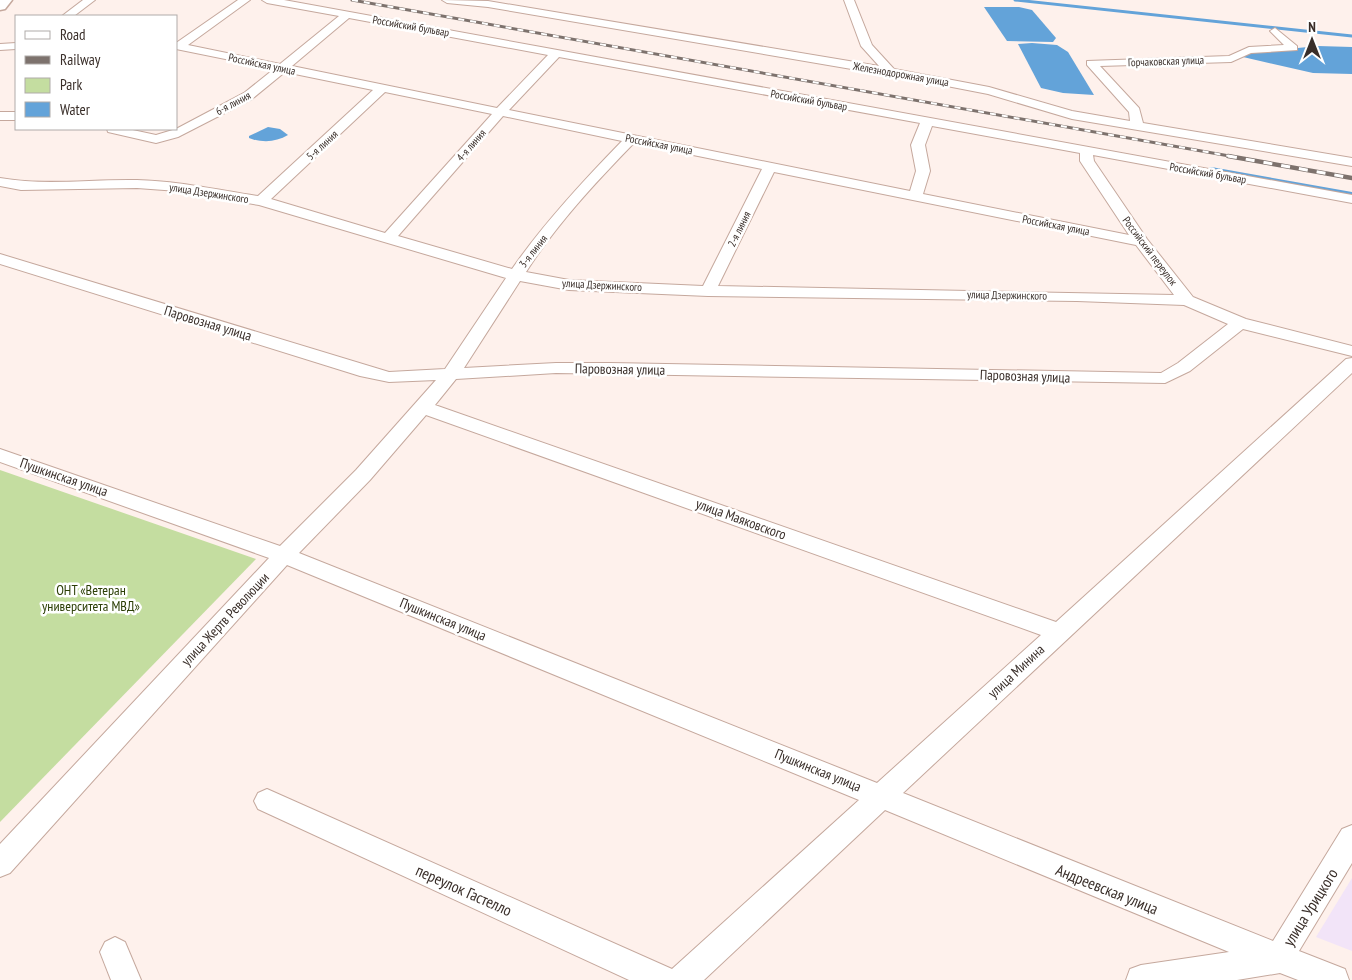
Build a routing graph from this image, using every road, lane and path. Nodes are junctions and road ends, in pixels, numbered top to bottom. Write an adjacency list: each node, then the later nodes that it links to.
1 (6, 0): 7 (main road)
2 (90, 0): 8 (street)
3 (245, 0): 12 (street)
4 (267, 0): 9 (street, Российский бульвар)
5 (447, 0): 16 (street, Железнодорожная улица)
6 (849, 0): 16 (street)
7 (0, 6)
8 (68, 15)
9 (347, 15): 14 (street, Российский бульвар); 15 (street, 6-я линия)
10 (1275, 31): 22 (street, Горчаковская улица)
11 (15, 46): 13 (street)
12 (178, 46): 15 (street, Российская улица)
13 (0, 47)
14 (556, 54): 18 (street, 4-я линия); 21 (street, Российский бульвар)
15 (283, 68): 17 (street, Российская улица); 23 (street, 6-я линия)
16 (890, 71): 22 (street, Железнодорожная улица)
17 (382, 88): 18 (street, Российская улица); 31 (street, 5-я линия)
18 (500, 112): 24 (street, Российская улица); 32 (street, 4-я линия)
19 (0, 116): 20 (street)
20 (15, 116)
21 (927, 121): 25 (street, Российский бульвар); 29 (street)
22 (1137, 124): 26 (street, Железнодорожная улица)
23 (117, 130)
24 (631, 139): 27 (street, Российская улица); 35 (street, 3-я линия)
25 (1086, 151): 30 (street, Российский бульвар); 33 (street, Российский переулок)
26 (1352, 162)
27 (770, 166): 29 (street, Российская улица); 36 (street, 2-я линия)
28 (0, 182): 31 (street, улица Дзержинского)
29 (915, 197): 33 (street, Российская улица)
30 (1352, 199)
31 (261, 201): 32 (street, улица Дзержинского)
32 (388, 239): 35 (street, улица Дзержинского)
33 (1141, 242): 37 (street, Российский переулок)
34 (0, 259): 41 (street, Паровозная улица)
35 (514, 275): 36 (street, улица Дзержинского); 41 (street, 3-я линия)
36 (708, 291): 37 (street, улица Дзержинского)
37 (1188, 300): 38 (street, Российский переулок)
38 (1240, 323): 39 (street, Российский переулок); 41 (street, Паровозная улица)
39 (1352, 351)
40 (1352, 364): 45 (street, улица Минина)
41 (450, 375): 42 (street, улица Жертв Революции)
42 (423, 406): 44 (street, улица Жертв Революции); 45 (street, улица Маяковского)
43 (0, 455): 44 (street, Пушкинская улица)
44 (284, 555): 46 (street, Пушкинская улица); 49 (street, улица Жертв Революции)
45 (1059, 632): 46 (street, улица Минина)
46 (881, 796): 51 (street, Андреевская улица); 54 (street, улица Минина)
47 (267, 801): 53 (street, переулок Гастелло)
48 (1352, 838): 51 (street, улица Урицкого)
49 (0, 864)
50 (115, 952): 52 (street)
51 (1278, 959): 55 (street, улица Урицкого); 56 (street, Андреевская улица)
52 (126, 980)
53 (662, 980)
54 (682, 980)
55 (1141, 980)
56 (1334, 980)

